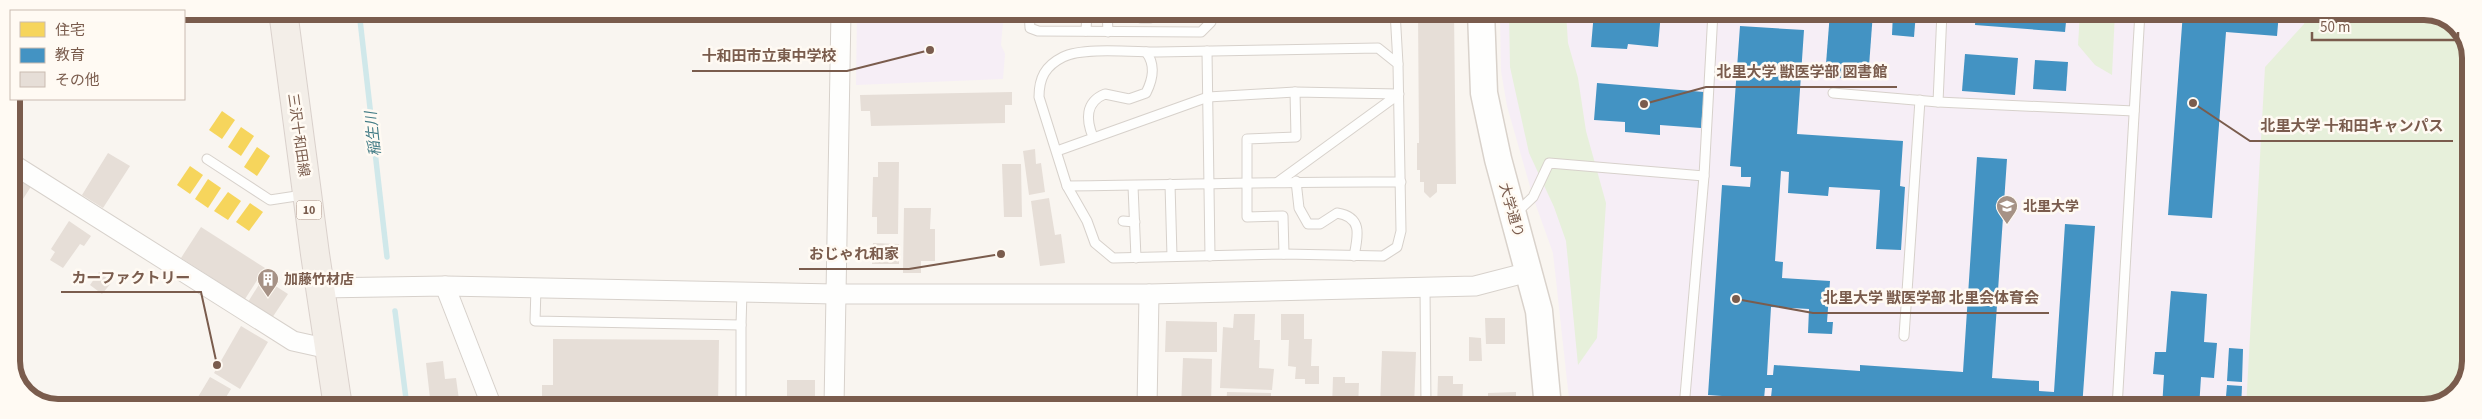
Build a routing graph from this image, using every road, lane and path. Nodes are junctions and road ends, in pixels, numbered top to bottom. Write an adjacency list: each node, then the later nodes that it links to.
1 (284, 20): 37 (main road, 三沢十和田線 / 10)
2 (841, 20): 54 (street)
3 (1030, 20): 12 (lane)
4 (1087, 20): 12 (lane)
5 (1107, 20): 13 (lane)
6 (1211, 20): 13 (lane)
7 (1395, 20): 16 (lane)
8 (1482, 20): 38 (street, 大学通り)
9 (1713, 20): 28 (lane)
10 (1942, 20): 22 (lane)
11 (2140, 20): 23 (lane)
12 (1086, 32): 13 (lane)
13 (1108, 32)
14 (1207, 51): 15 (lane); 16 (lane); 20 (lane)
15 (1146, 52): 24 (lane); 25 (lane)
16 (1398, 64): 19 (lane)
17 (1295, 92): 19 (lane); 20 (lane); 33 (lane)
18 (1833, 93): 21 (lane)
19 (1399, 94): 30 (lane); 31 (lane)
20 (1208, 97): 24 (lane); 34 (lane)
21 (1920, 100): 22 (lane); 57 (lane)
22 (1938, 102): 23 (lane)
23 (2134, 111): 67 (lane)
24 (1093, 137): 25 (lane)
25 (1057, 151): 35 (lane)
26 (207, 159): 37 (lane)
27 (20, 169): 58 (street)
28 (1704, 176): 38 (lane); 66 (lane)
29 (1296, 181): 30 (lane); 31 (lane); 46 (lane)
30 (1278, 182): 33 (lane)
31 (1401, 182): 46 (lane)
32 (1170, 184): 34 (lane); 36 (lane); 41 (lane)
33 (1247, 184): 34 (lane); 43 (lane)
34 (1209, 185): 45 (lane)
35 (1067, 186): 36 (lane); 47 (lane)
36 (1133, 186): 42 (lane)
37 (307, 194): 51 (main road, 三沢十和田線 / 10)
38 (1514, 215): 48 (street, 大学通り)
39 (1123, 221): 42 (lane)
40 (1160, 221): 41 (lane)
41 (1171, 221): 44 (lane)
42 (1135, 222): 47 (lane)
43 (1284, 254): 45 (lane); 46 (lane)
44 (1172, 256): 45 (lane); 47 (lane)
45 (1210, 256)
46 (1354, 256)
47 (1136, 258)
48 (1529, 272): 50 (street); 65 (street, 大学通り)
49 (445, 286): 51 (street); 52 (street); 60 (street)
50 (1425, 287): 55 (street); 64 (lane)
51 (320, 288): 58 (main road, 三沢十和田線 / 10)
52 (536, 288): 53 (street); 56 (lane)
53 (742, 292): 54 (street); 56 (lane)
54 (835, 294): 55 (street); 62 (street)
55 (1149, 294): 63 (street)
56 (741, 325): 61 (lane)
57 (1904, 336)
58 (329, 349): 59 (main road, 三沢十和田線 / 10)
59 (337, 399)
60 (489, 399)
61 (741, 399)
62 (834, 399)
63 (1147, 399)
64 (1426, 399)
65 (1547, 399)
66 (1685, 399)
67 (2118, 399)

